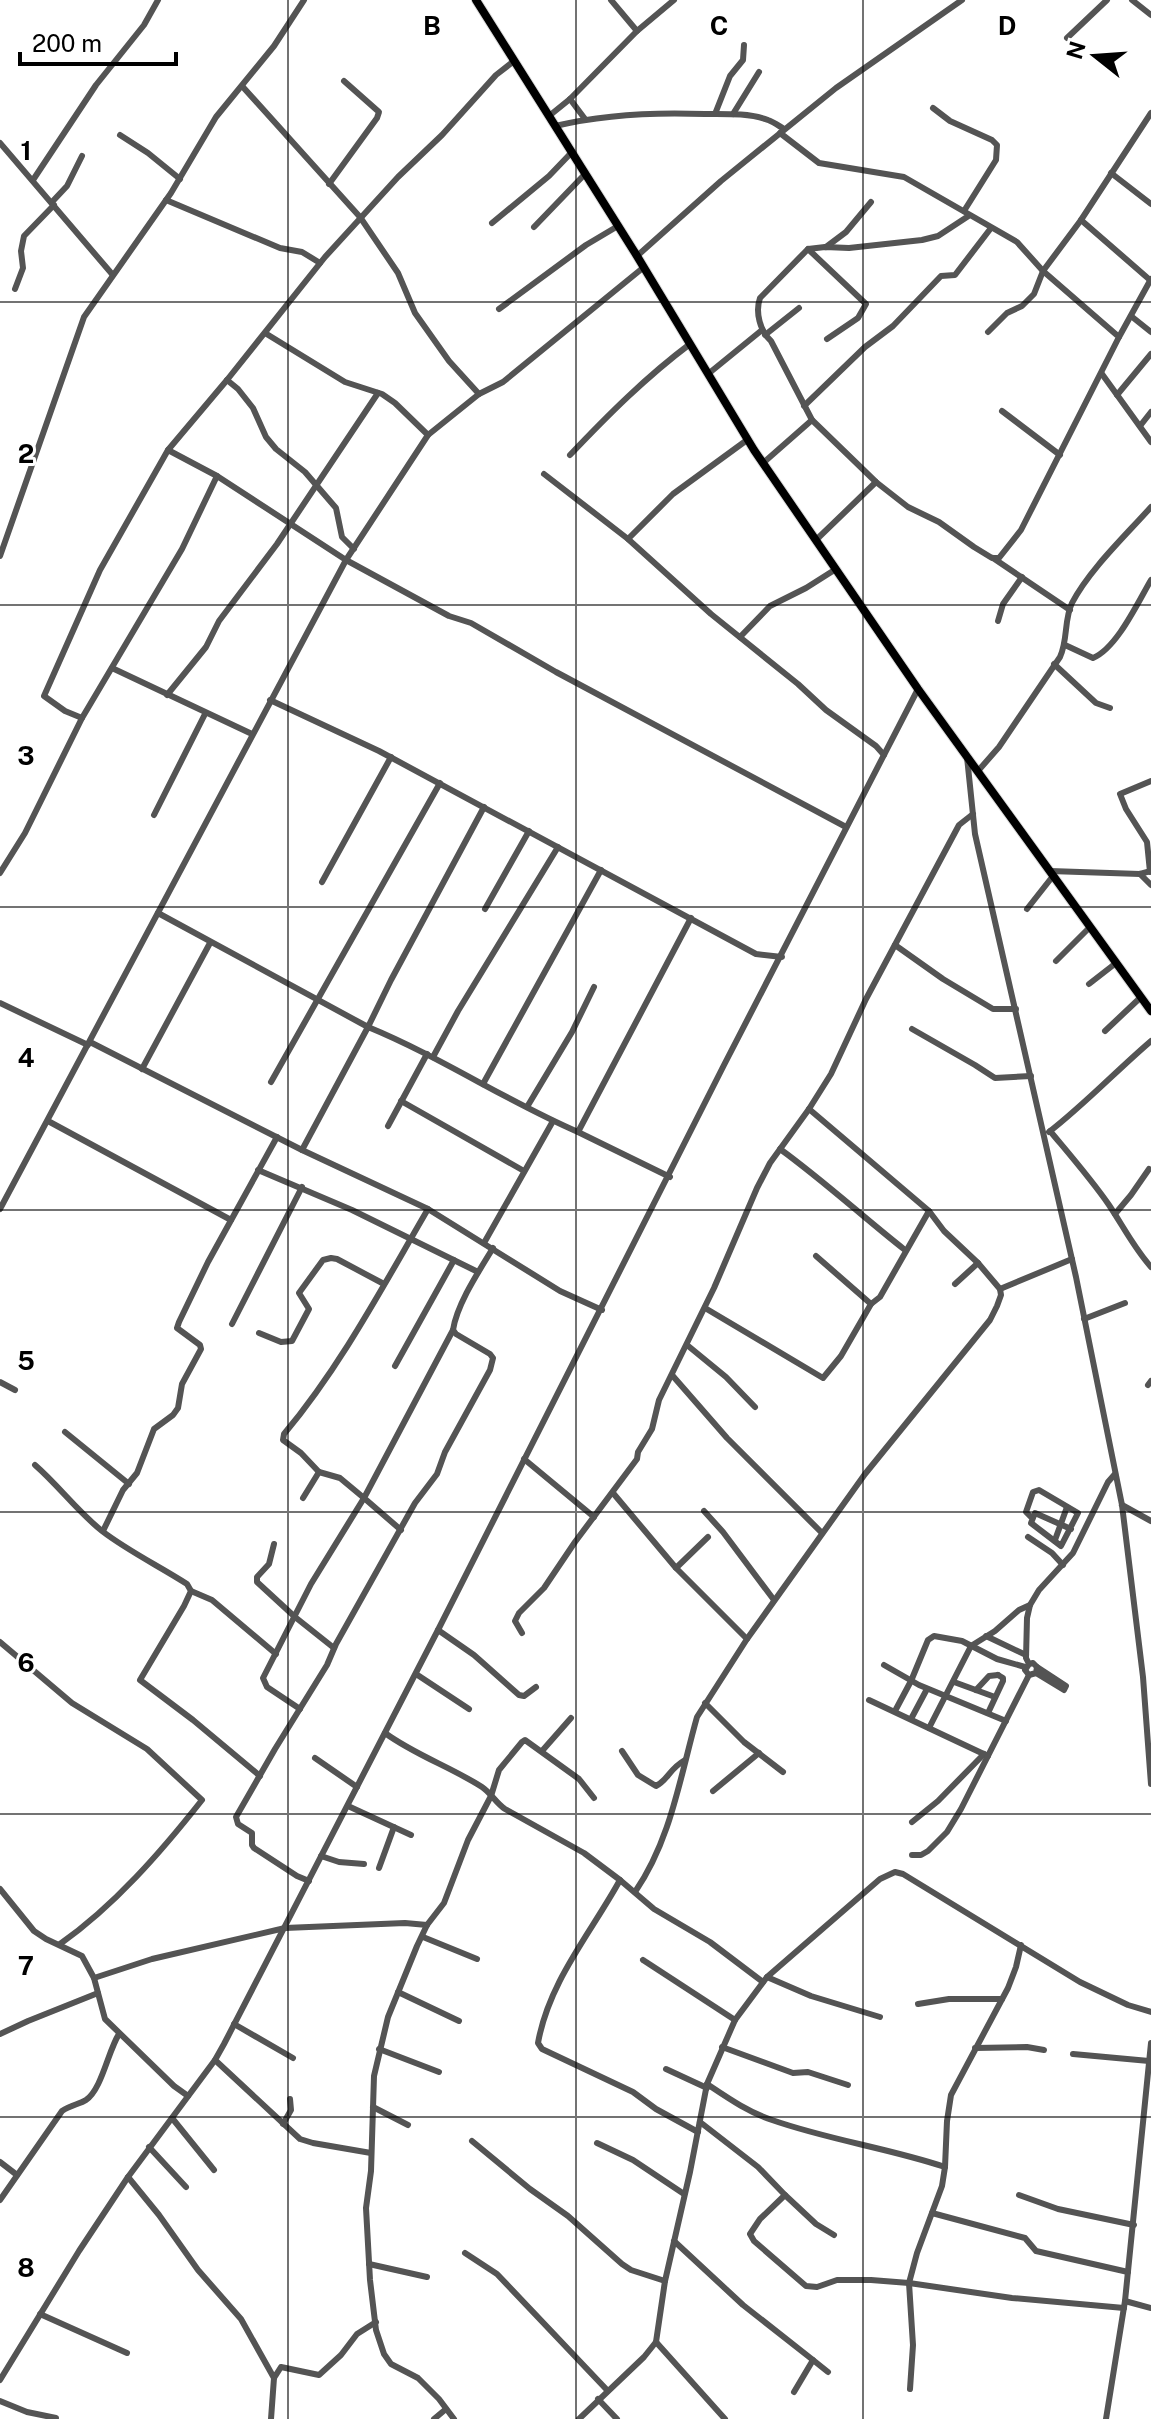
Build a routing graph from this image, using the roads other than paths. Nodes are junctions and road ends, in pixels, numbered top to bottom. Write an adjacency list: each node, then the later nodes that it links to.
1 (158, 0): 33 (street)
2 (304, 0): 16 (street)
3 (476, 0): 13 (main road)
4 (611, 0): 10 (street)
5 (674, 0): 10 (street)
6 (962, 0): 25 (street)
7 (1107, 0): 11 (street)
8 (1132, 0): 9 (street)
9 (1151, 15)
10 (637, 31): 17 (street)
11 (1067, 38)
12 (744, 45): 20 (street)
13 (514, 61): 22 (main road); 40 (street)
14 (759, 72): 21 (street)
15 (344, 81): 34 (street)
16 (242, 86): 32 (street); 34 (street)
17 (570, 99): 22 (street); 23 (street)
18 (933, 108): 39 (street)
19 (1151, 113): 30 (street)
20 (715, 114): 21 (street); 23 (street)
21 (733, 114): 25 (street)
22 (549, 116): 24 (main road)
23 (585, 119): 24 (street)
24 (555, 126): 28 (main road)
25 (782, 131): 39 (street); 48 (street)
26 (120, 135): 32 (street)
27 (0, 143): 33 (street)
28 (572, 152): 31 (main road); 42 (street)
29 (82, 156): 37 (street)
30 (1111, 173): 38 (street); 41 (street)
31 (585, 174): 43 (main road); 44 (street)
32 (180, 179): 35 (street)
33 (33, 180): 37 (street)
34 (329, 184): 40 (street)
35 (166, 200): 49 (street); 52 (street)
36 (871, 202): 46 (street)
37 (53, 203): 52 (street); 54 (street)
38 (1151, 204)
39 (967, 213): 45 (street); 46 (street)
40 (360, 217): 49 (street); 70 (street)
41 (1081, 220): 51 (street); 53 (street)
42 (492, 223)
43 (618, 226): 48 (main road); 56 (street)
44 (534, 227)
45 (991, 228): 51 (street); 72 (street)
46 (826, 247): 47 (street)
47 (808, 249): 61 (street); 63 (street)
48 (637, 256): 50 (main road)
49 (320, 263): 60 (street)
50 (644, 267): 64 (main road); 70 (street)
51 (1043, 271): 58 (street); 62 (street)
52 (112, 274): 93 (street)
53 (1150, 282): 57 (street)
54 (15, 289)
55 (799, 308): 61 (street)
56 (499, 309)
57 (1131, 316): 59 (street); 62 (street)
58 (988, 332)
59 (1151, 332)
60 (265, 333): 68 (street); 69 (street)
61 (763, 333): 66 (street); 72 (street)
62 (1119, 337): 67 (street)
63 (827, 339)
64 (690, 344): 66 (main road); 81 (street)
65 (1151, 354): 71 (street)
66 (708, 374): 78 (main road)
67 (1102, 374): 71 (street); 82 (street)
68 (227, 380): 80 (street); 87 (street)
69 (378, 393): 77 (street); 87 (street)
70 (479, 394): 77 (street)
71 (1117, 395): 76 (street)
72 (804, 406): 75 (street)
73 (1002, 411): 82 (street)
74 (1151, 412): 76 (street)
75 (812, 420): 83 (street); 86 (street)
76 (1140, 426): 79 (street)
77 (428, 435): 92 (street)
78 (747, 440): 83 (main road); 90 (street)
79 (1151, 442)
80 (168, 450): 85 (street); 110 (street)
81 (570, 455)
82 (1060, 455): 94 (street)
83 (763, 463): 91 (main road)
84 (544, 474): 90 (street)
85 (217, 476): 89 (street); 104 (street)
86 (876, 482): 91 (street); 94 (street)
87 (315, 485): 89 (street); 92 (street)
88 (1149, 512): 99 (street)
89 (291, 522): 95 (street); 106 (street)
90 (628, 539): 101 (street)
91 (816, 540): 96 (main road)
92 (354, 549): 95 (street)
93 (0, 556)
94 (992, 558): 97 (street)
95 (346, 560): 107 (street); 121 (street)
96 (836, 569): 101 (street); 105 (main road)
97 (1022, 577): 99 (street); 100 (street)
98 (1151, 580): 102 (street)
99 (1070, 610): 102 (street)
100 (998, 621)
101 (740, 637): 112 (street)
102 (1065, 645): 103 (street)
103 (1054, 664): 108 (street); 115 (street)
104 (112, 668): 106 (street); 110 (street)
105 (918, 689): 112 (street); 114 (main road)
106 (167, 695): 109 (street)
107 (270, 700): 111 (street); 113 (street)
108 (1110, 708)
109 (205, 714): 111 (street); 120 (street)
110 (82, 718): 126 (street)
111 (252, 734): 133 (street)
112 (884, 755): 121 (street)
113 (391, 757): 117 (street); 129 (street)
114 (967, 757): 115 (main road); 119 (street)
115 (978, 771): 127 (main road)
116 (1151, 781): 125 (street)
117 (440, 783): 118 (street); 144 (street)
118 (484, 807): 122 (street); 148 (street)
119 (973, 814): 137 (street); 146 (street)
120 (154, 815)
121 (846, 827): 138 (street)
122 (529, 831): 123 (street); 131 (street)
123 (558, 847): 124 (street); 153 (street)
124 (601, 870): 134 (street); 157 (street)
125 (1150, 872): 128 (street)
126 (0, 873)
127 (1051, 874): 128 (street); 132 (street); 135 (main road)
128 (1140, 874): 130 (street)
129 (322, 882)
130 (1151, 885)
131 (485, 909)
132 (1027, 909)
133 (158, 913): 136 (street); 152 (street)
134 (691, 918): 138 (street); 164 (street)
135 (1089, 928): 139 (street); 140 (main road)
136 (210, 943): 144 (street); 154 (street)
137 (895, 945): 146 (street); 160 (street)
138 (782, 957): 172 (street)
139 (1056, 961)
140 (1116, 963): 141 (street); 143 (main road)
141 (1089, 984)
142 (594, 987): 159 (street)
143 (1141, 997): 147 (main road); 150 (street)
144 (317, 998): 148 (street); 156 (street)
145 (0, 1003): 152 (street)
146 (1016, 1009): 155 (street)
147 (1151, 1011)
148 (368, 1027): 153 (street); 168 (street)
149 (912, 1029): 155 (street)
150 (1105, 1031)
151 (1151, 1041): 165 (street)
152 (89, 1044): 154 (street); 161 (street)
153 (430, 1056): 157 (street); 158 (street)
154 (142, 1069): 166 (street)
155 (1031, 1076): 165 (street)
156 (271, 1082)
157 (483, 1084): 159 (street)
158 (401, 1101): 163 (street); 171 (street)
159 (527, 1107): 162 (street)
160 (809, 1109): 167 (street); 176 (street)
161 (48, 1121): 174 (street); 178 (street)
162 (553, 1121): 164 (street); 171 (street)
163 (388, 1126)
164 (578, 1132): 172 (street)
165 (1047, 1133): 177 (street); 184 (street)
166 (277, 1137): 168 (street); 170 (street)
167 (780, 1149): 182 (street); 194 (street)
168 (302, 1150): 175 (street)
169 (1149, 1169): 177 (street)
170 (258, 1170): 173 (street); 178 (street)
171 (524, 1171): 180 (street)
172 (670, 1177): 195 (street)
173 (302, 1187): 179 (street); 197 (street)
174 (0, 1209)
175 (428, 1209): 179 (street); 180 (street)
176 (929, 1211): 182 (street); 186 (street)
177 (1115, 1214): 187 (street)
178 (231, 1220): 211 (street)
179 (411, 1239): 185 (street); 189 (street)
180 (484, 1243): 181 (street)
181 (493, 1248): 188 (street); 195 (street)
182 (905, 1250): 193 (street)
183 (816, 1256): 193 (street)
184 (1072, 1259): 191 (street); 196 (street)
185 (454, 1260): 188 (street); 201 (street)
186 (978, 1263): 190 (street); 191 (street)
187 (1151, 1267)
188 (478, 1272): 198 (street)
189 (384, 1284): 199 (street); 209 (street)
190 (955, 1284)
191 (1000, 1289): 225 (street)
192 (1125, 1303): 196 (street)
193 (871, 1304): 194 (street)
194 (705, 1308): 200 (street)
195 (602, 1310): 207 (street)
196 (1084, 1319): 210 (street)
197 (232, 1324)
198 (453, 1330): 214 (street); 223 (street)
199 (259, 1333)
200 (687, 1345): 202 (street); 205 (street)
201 (395, 1366)
202 (672, 1375): 212 (street); 225 (street)
203 (0, 1382): 204 (street)
204 (15, 1390)
205 (755, 1407)
206 (65, 1432): 211 (street)
207 (524, 1459): 218 (street); 237 (street)
208 (35, 1465): 224 (street)
209 (319, 1472): 213 (street); 214 (street)
210 (1115, 1474): 215 (street); 231 (street)
211 (129, 1484): 224 (street)
212 (613, 1493): 218 (street); 232 (street)
213 (303, 1498)
214 (364, 1498): 223 (street); 236 (street)
215 (1122, 1505): 220 (street); 278 (street)
216 (1067, 1507): 219 (street); 221 (street); 222 (street)
217 (704, 1511): 234 (street)
218 (594, 1517): 238 (street)
219 (1032, 1518): 221 (street); 228 (street)
220 (1151, 1520)
221 (1061, 1523): 222 (street); 228 (street)
222 (1071, 1529): 228 (street)
223 (401, 1530): 243 (street)
224 (103, 1531): 233 (street)
225 (822, 1533): 234 (street)
226 (708, 1537): 232 (street)
227 (1028, 1537): 230 (street)
228 (1056, 1541): 230 (street)
229 (274, 1544): 236 (street)
230 (1052, 1553): 231 (street)
231 (1063, 1565): 235 (street)
232 (676, 1568): 240 (street)
233 (191, 1591): 244 (street); 277 (street)
234 (774, 1600): 240 (street)
235 (1030, 1605): 239 (street); 245 (street)
236 (295, 1617): 243 (street); 244 (street)
237 (438, 1630): 249 (street); 253 (street)
238 (522, 1633)
239 (986, 1636): 242 (street); 245 (street)
240 (747, 1639): 260 (street)
241 (0, 1642): 298 (street)
242 (971, 1646): 246 (street); 251 (street); 252 (street)
243 (334, 1648): 261 (street)
244 (276, 1654): 261 (street)
245 (1026, 1655): 248 (street)
246 (1004, 1661): 248 (street); 250 (street)
247 (884, 1665): 251 (street)
248 (1031, 1669): 254 (street); 267 (street)
249 (416, 1674): 262 (street); 269 (street)
250 (998, 1675): 256 (street); 258 (street)
251 (911, 1681): 255 (street); 263 (street)
252 (954, 1682): 256 (street); 257 (street)
253 (536, 1687)
254 (1065, 1688)
255 (927, 1689): 257 (street); 266 (street)
256 (976, 1690): 258 (street)
257 (947, 1695): 264 (street); 268 (street)
258 (995, 1697): 264 (street)
259 (869, 1700): 263 (street)
260 (705, 1703): 272 (street); 275 (street)
261 (300, 1709): 277 (street)
262 (469, 1709)
263 (895, 1711): 266 (street)
264 (988, 1713): 267 (street)
265 (571, 1718): 270 (street)
266 (911, 1719): 268 (street)
267 (1006, 1721): 273 (street)
268 (929, 1728): 273 (street)
269 (385, 1733): 279 (street); 281 (street)
270 (542, 1751): 281 (street); 282 (street)
271 (622, 1751): 275 (street)
272 (759, 1753): 276 (street); 280 (street)
273 (986, 1755): 284 (street); 287 (street)
274 (315, 1758): 279 (street)
275 (685, 1760): 294 (street)
276 (783, 1772)
277 (260, 1776): 292 (street)
278 (1151, 1784)
279 (357, 1787): 283 (street)
280 (713, 1791)
281 (491, 1796): 291 (street); 295 (street)
282 (594, 1798)
283 (348, 1806): 285 (street); 288 (street)
284 (912, 1822)
285 (394, 1827): 286 (street); 290 (street)
286 (411, 1835)
287 (912, 1855)
288 (321, 1856): 289 (street); 292 (street)
289 (364, 1864)
290 (379, 1868)
291 (620, 1880): 294 (street); 337 (street)
292 (309, 1881): 296 (street)
293 (0, 1889): 298 (street)
294 (635, 1892): 305 (street)
295 (427, 1925): 296 (street); 297 (street)
296 (285, 1928): 304 (street); 314 (street)
297 (423, 1937): 302 (street); 306 (street)
298 (60, 1944): 304 (street)
299 (1021, 1945): 300 (street); 301 (street); 305 (street)
300 (1029, 1950): 301 (street); 310 (street)
301 (1020, 1955): 308 (street)
302 (477, 1959)
303 (643, 1960): 312 (street)
304 (94, 1978): 307 (street)
305 (765, 1980): 311 (street); 312 (street)
306 (398, 1992): 313 (street); 320 (street)
307 (98, 1993): 315 (street); 316 (street)
308 (1002, 1999): 309 (street); 319 (street)
309 (918, 2004)
310 (1151, 2012)
311 (880, 2017)
312 (735, 2020): 318 (street)
313 (459, 2021)
314 (234, 2024): 323 (street); 324 (street)
315 (0, 2034)
316 (119, 2034): 330 (street); 345 (street)
317 (1151, 2043): 325 (street)
318 (722, 2047): 328 (street); 329 (street)
319 (975, 2048): 321 (street); 343 (street)
320 (379, 2049): 327 (street); 332 (street)
321 (1044, 2050)
322 (1073, 2054): 325 (street)
323 (293, 2058)
324 (215, 2060): 330 (street); 335 (street)
325 (1149, 2061): 353 (street)
326 (666, 2069): 329 (street)
327 (439, 2072)
328 (848, 2085)
329 (707, 2086): 334 (street); 343 (street)
330 (188, 2096): 333 (street)
331 (290, 2099): 335 (street)
332 (373, 2107): 336 (street); 341 (street)
333 (172, 2118): 340 (street); 344 (street)
334 (700, 2122): 337 (street); 349 (street)
335 (283, 2124): 341 (street)
336 (408, 2125)
337 (698, 2132): 348 (street)
338 (472, 2141): 360 (street)
339 (597, 2143): 348 (street)
340 (149, 2147): 346 (street); 347 (street)
341 (371, 2153): 357 (street)
342 (0, 2162): 345 (street)
343 (945, 2167): 352 (street)
344 (214, 2170)
345 (17, 2175): 351 (street)
346 (128, 2177): 364 (street); 370 (street)
347 (186, 2187)
348 (684, 2194): 355 (street)
349 (785, 2195): 354 (street); 361 (street)
350 (1019, 2195): 353 (street)
351 (0, 2200)
352 (932, 2213): 358 (street); 361 (street)
353 (1134, 2225): 358 (street)
354 (834, 2235)
355 (674, 2241): 360 (street); 368 (street)
356 (465, 2253): 373 (street)
357 (369, 2264): 359 (street); 365 (street)
358 (1128, 2272): 362 (street)
359 (427, 2277)
360 (665, 2281): 366 (street)
361 (909, 2283): 362 (street); 372 (street)
362 (1124, 2304): 363 (street); 385 (street)
363 (1151, 2308)
364 (40, 2314): 367 (street); 371 (street)
365 (376, 2322): 370 (street); 377 (street)
366 (656, 2342): 373 (street); 384 (street)
367 (127, 2353)
368 (813, 2360): 369 (street); 374 (street)
369 (828, 2372)
370 (274, 2378): 379 (street)
371 (0, 2380)
372 (910, 2389)
373 (607, 2390): 375 (street)
374 (794, 2392)
375 (598, 2399): 382 (street); 383 (street)
376 (0, 2401): 378 (street)
377 (446, 2409): 380 (street); 381 (street)
378 (56, 2418)
379 (271, 2419)
380 (434, 2419)
381 (454, 2419)
382 (579, 2419)
383 (617, 2419)
384 (725, 2419)
385 (1106, 2419)

